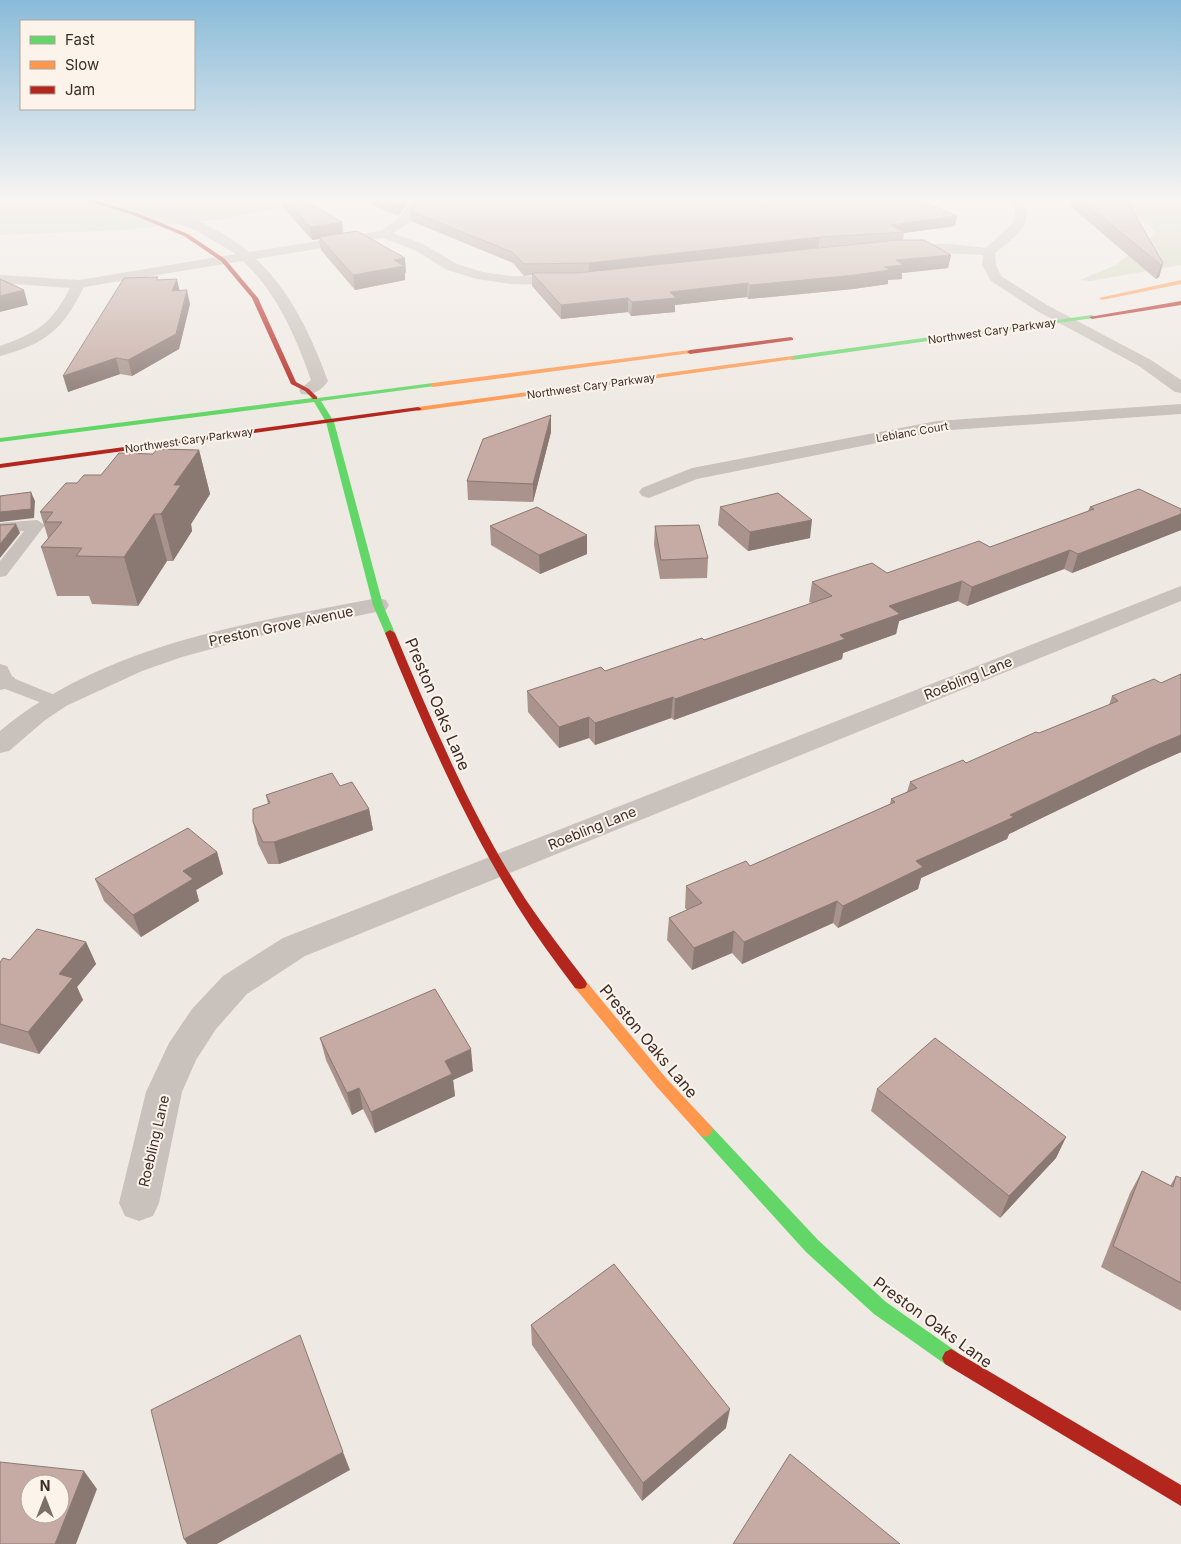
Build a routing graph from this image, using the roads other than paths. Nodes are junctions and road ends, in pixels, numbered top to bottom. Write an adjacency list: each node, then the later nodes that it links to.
1 (157, 271): 9 (street)
2 (232, 271): 19 (main road, Preston Oaks Lane)
3 (259, 271): 19 (street)
4 (466, 271): 7 (street)
5 (992, 271): 13 (street)
6 (0, 279): 9 (street)
7 (586, 280)
8 (1181, 282): 10 (main road)
9 (80, 284): 17 (street)
10 (1087, 300)
11 (1181, 303): 15 (main road, Northwest Cary Parkway)
12 (1060, 305): 13 (main road, Northwest Cary Parkway)
13 (1042, 308): 14 (main road, Northwest Cary Parkway); 15 (street)
14 (1022, 310)
15 (1065, 321): 18 (street); 21 (main road, Northwest Cary Parkway)
16 (806, 337): 19 (main road, Northwest Cary Parkway)
17 (0, 351)
18 (1181, 388)
19 (312, 395): 21 (main road, Preston Oaks Lane); 22 (main road, Northwest Cary Parkway)
20 (1181, 410): 24 (street, Leblanc Court)
21 (330, 422): 23 (main road, Northwest Cary Parkway); 28 (main road, Preston Oaks Lane)
22 (0, 440)
23 (0, 466)
24 (649, 492)
25 (0, 528): 26 (lane)
26 (0, 572)
27 (1181, 593): 32 (street, Roebling Lane)
28 (378, 605): 30 (street, Preston Grove Avenue); 32 (main road, Preston Oaks Lane)
29 (2, 678): 30 (lane)
30 (55, 702): 31 (street, Preston Grove Avenue)
31 (0, 745)
32 (497, 866): 33 (street, Roebling Lane); 34 (main road, Preston Oaks Lane)
33 (140, 1203)
34 (1181, 1496)

